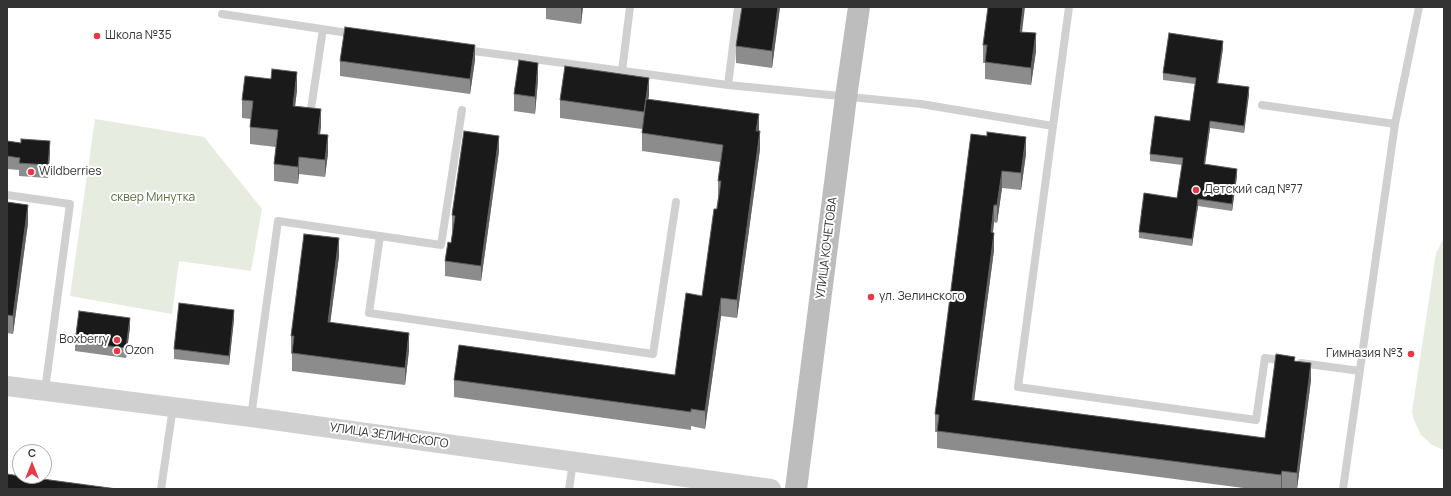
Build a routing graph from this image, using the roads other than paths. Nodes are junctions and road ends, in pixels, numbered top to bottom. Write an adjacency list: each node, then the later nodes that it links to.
1 (630, 7): 10 (lane)
2 (738, 7): 11 (lane)
3 (860, 7): 12 (main road, УЛИЦА КОЧЕТОВА)
4 (1069, 7): 17 (lane)
5 (1419, 7): 16 (lane)
6 (222, 14): 7 (lane)
7 (323, 29): 8 (lane); 14 (lane)
8 (361, 34)
9 (459, 49): 10 (lane)
10 (622, 71): 11 (lane)
11 (728, 85): 12 (lane)
12 (846, 97): 17 (lane); 30 (main road, УЛИЦА КОЧЕТОВА)
13 (1262, 105): 16 (lane)
14 (311, 109)
15 (462, 110): 20 (lane)
16 (1395, 124): 21 (lane)
17 (1053, 126): 21 (lane)
18 (7, 195): 23 (lane)
19 (676, 202): 20 (lane)
20 (380, 236): 25 (lane)
21 (1360, 371): 31 (lane)
22 (7, 386): 23 (street, УЛИЦА ЗЕЛИНСКОГО)
23 (45, 390): 24 (street, УЛИЦА ЗЕЛИНСКОГО)
24 (173, 406): 25 (street, УЛИЦА ЗЕЛИНСКОГО); 27 (lane)
25 (251, 417): 26 (street, УЛИЦА ЗЕЛИНСКОГО)
26 (573, 462): 28 (lane); 29 (street, УЛИЦА ЗЕЛИНСКОГО)
27 (161, 489)
28 (569, 489)
29 (772, 489)
30 (796, 489)
31 (1343, 489)

